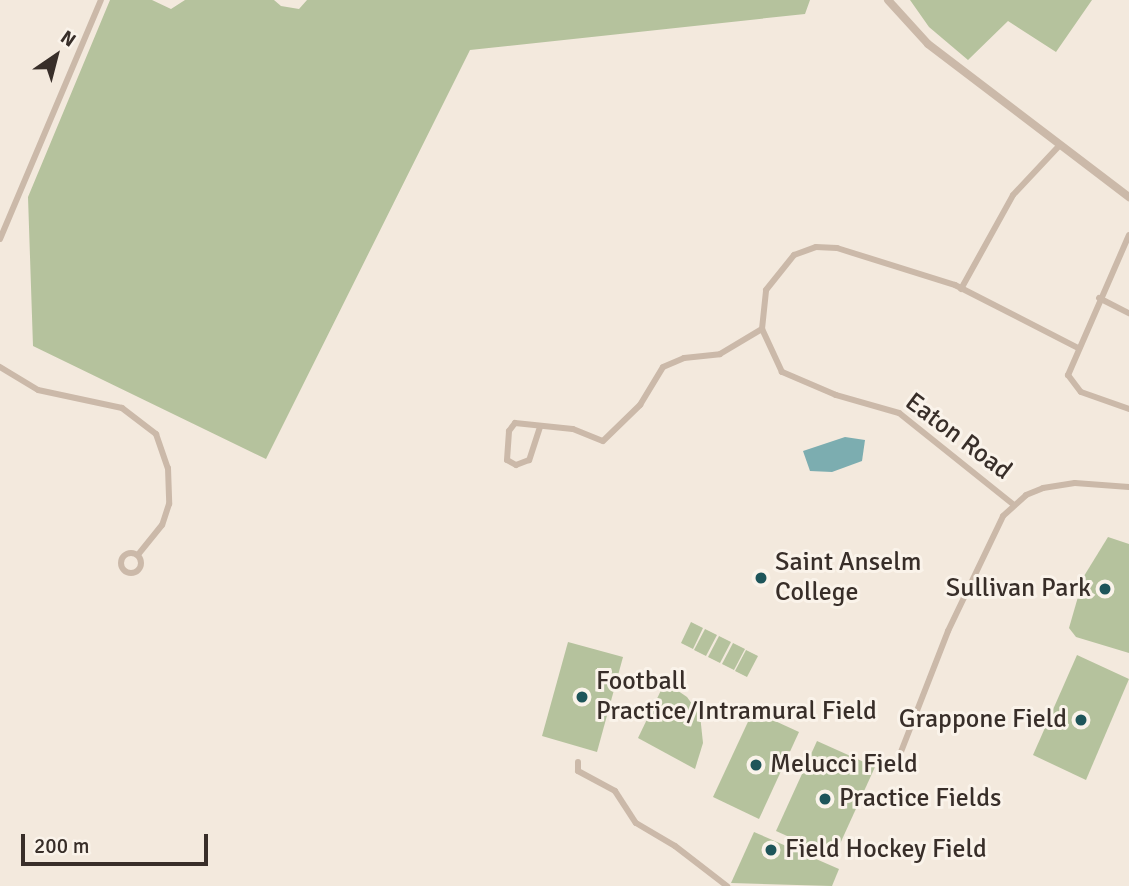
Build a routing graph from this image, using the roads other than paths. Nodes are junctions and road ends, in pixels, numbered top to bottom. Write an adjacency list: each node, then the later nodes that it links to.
1 (101, 0): 6 (street)
2 (888, 0): 3 (street)
3 (1059, 146): 4 (street); 7 (street)
4 (1129, 197)
5 (1129, 235): 8 (street)
6 (0, 239)
7 (961, 289): 10 (street); 11 (street)
8 (1099, 298): 9 (street); 11 (street)
9 (1129, 313)
10 (762, 329): 14 (street); 16 (street, Eaton Road)
11 (1077, 348): 13 (street)
12 (0, 367): 17 (street)
13 (1129, 409)
14 (540, 427): 14 (street)
15 (1129, 487): 16 (street)
16 (1014, 506): 19 (street)
17 (138, 555)
18 (578, 762): 20 (street)
19 (897, 762)
20 (727, 886)

